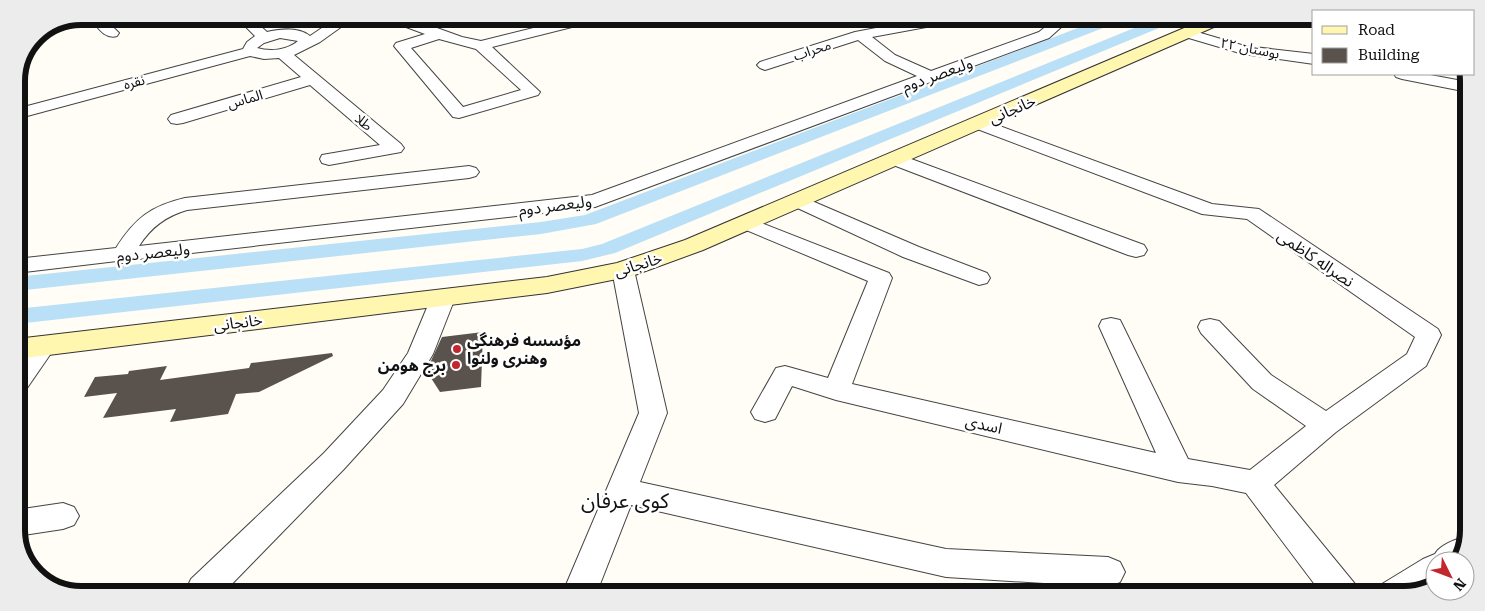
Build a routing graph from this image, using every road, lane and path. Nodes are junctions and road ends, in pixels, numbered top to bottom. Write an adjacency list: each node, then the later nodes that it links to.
1 (103, 25): 11 (street)
2 (251, 25): 15 (street)
3 (337, 25): 17 (street)
4 (416, 25): 10 (street)
5 (432, 25): 10 (street)
6 (561, 25): 16 (street)
7 (909, 25): 14 (street, محراب)
8 (1056, 25): 23 (street, ولیعصر دوم)
9 (1205, 25): 12 (main road, خانجانی)
10 (422, 27): 13 (street)
11 (112, 33)
12 (1187, 33): 20 (street, بوستان ۲۲); 28 (main road, خانجانی)
13 (440, 34): 16 (street); 16 (street)
14 (860, 34): 21 (street, محراب); 23 (street)
15 (265, 38): 17 (street); 18 (street)
16 (481, 45)
17 (299, 47): 19 (street)
18 (251, 51): 19 (street); 26 (street, نقره)
19 (282, 53): 24 (street, طلا)
20 (1312, 59)
21 (765, 64)
22 (1407, 75): 25 (street)
23 (931, 77): 35 (street, ولیعصر دوم)
24 (313, 79): 27 (street, الماس); 29 (street, طلا)
25 (1460, 85)
26 (25, 112)
27 (177, 119)
28 (978, 123): 30 (main road, خانجانی); 47 (street, نصراله کاظمی)
29 (329, 159)
30 (895, 160): 32 (main road, خانجانی); 34 (street)
31 (469, 172): 35 (street)
32 (798, 201): 33 (main road, خانجانی); 38 (street)
33 (746, 223): 37 (main road, خانجانی); 45 (street)
34 (1136, 250)
35 (122, 256): 36 (street, ولیعصر دوم)
36 (25, 265)
37 (623, 270): 39 (main road, خانجانی); 50 (street)
38 (979, 278)
39 (443, 298): 42 (main road, خانجانی); 55 (street)
40 (1112, 326): 48 (street)
41 (1210, 327): 47 (street)
42 (43, 346): 43 (main road, خانجانی); 44 (street)
43 (25, 348)
44 (25, 371)
45 (836, 390): 46 (street, اسدی); 48 (street, اسدی)
46 (765, 412)
47 (1326, 425): 49 (street, نصراله کاظمی)
48 (1178, 470): 49 (street, اسدی)
49 (1255, 483): 57 (street)
50 (621, 490): 53 (street); 56 (street)
51 (63, 516): 52 (street)
52 (25, 522)
53 (1108, 572)
54 (1425, 575): 58 (street)
55 (207, 586)
56 (582, 586)
57 (1337, 586)
58 (1408, 586)

